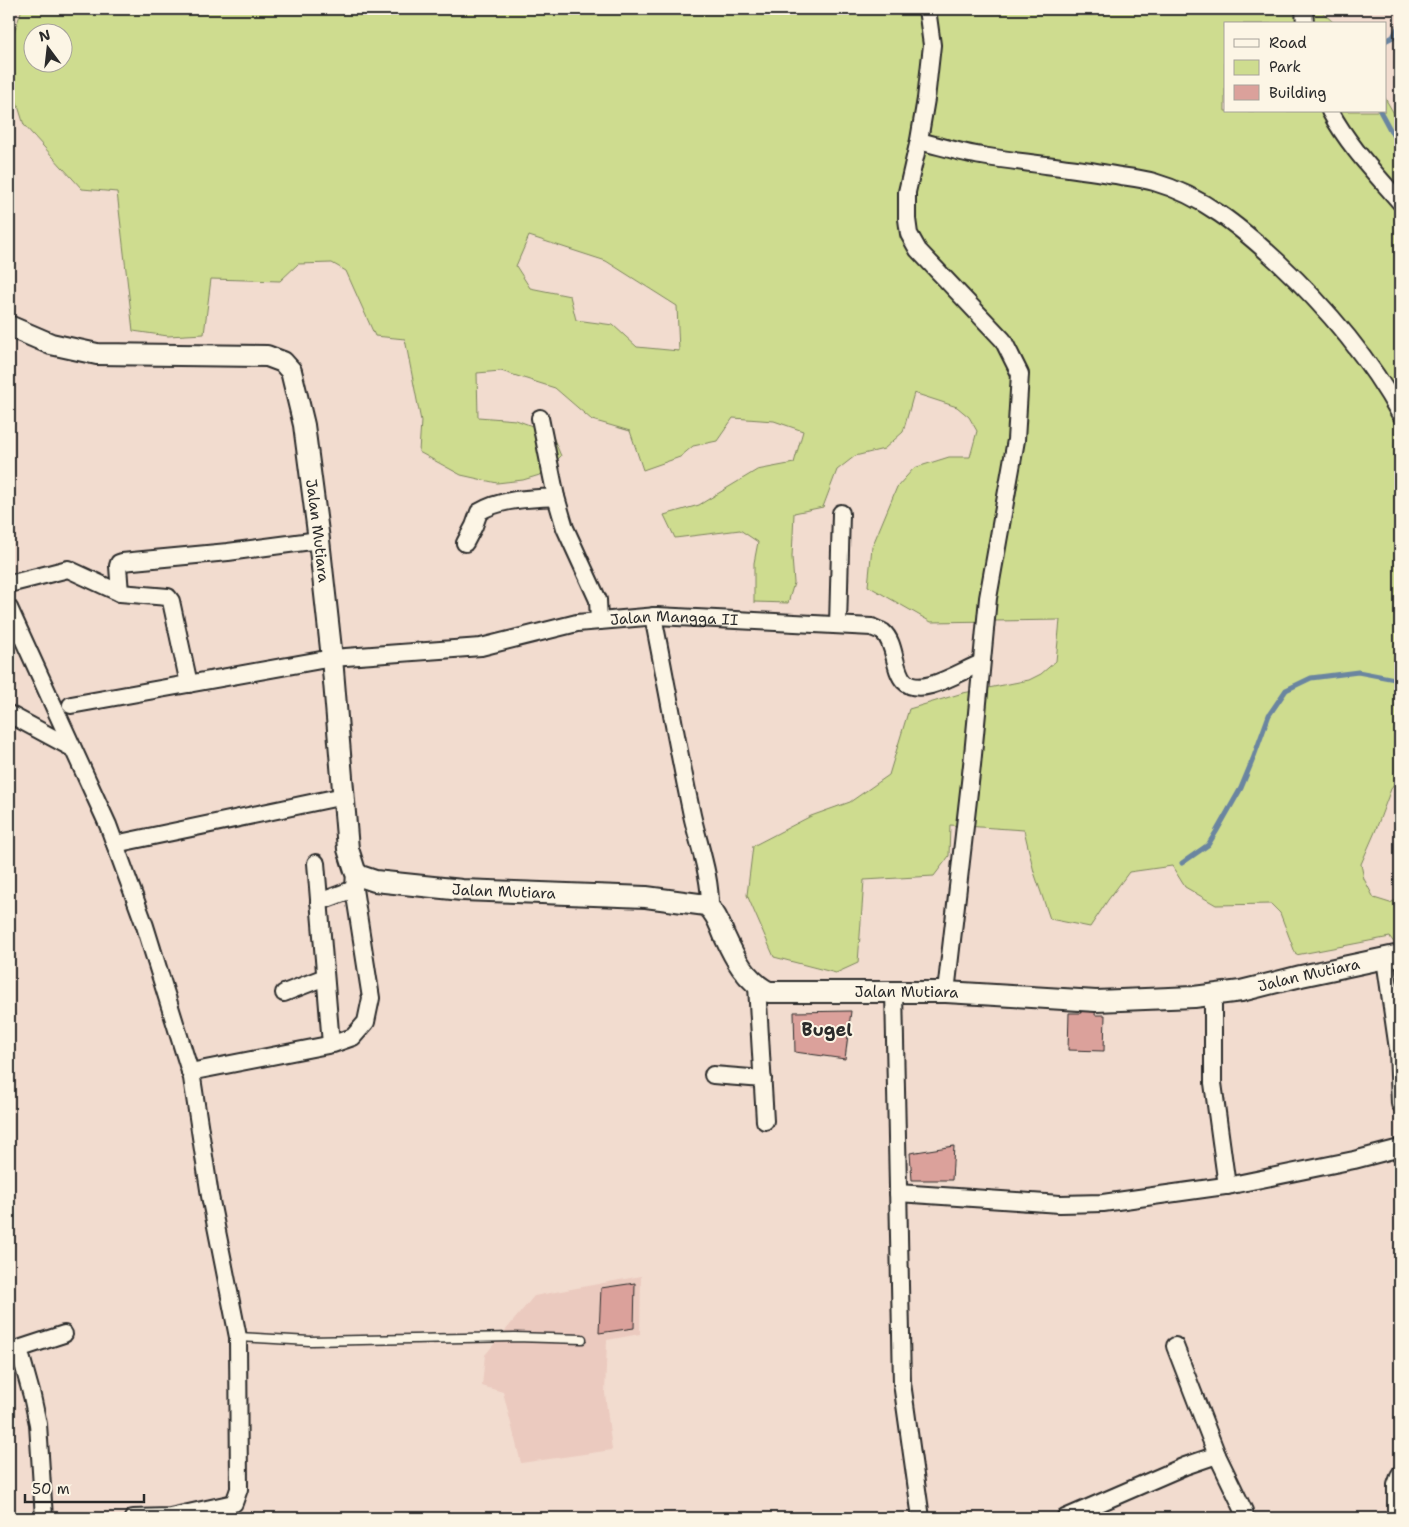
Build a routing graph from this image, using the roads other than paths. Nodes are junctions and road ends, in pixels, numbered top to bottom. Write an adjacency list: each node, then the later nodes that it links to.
1 (927, 9): 5 (street)
2 (1304, 9): 3 (street)
3 (1305, 22)
4 (1330, 112): 6 (street)
5 (919, 141): 8 (street); 21 (street)
6 (1400, 202)
7 (9, 326): 12 (street, Jalan Mutiara)
8 (1400, 414)
9 (540, 418): 10 (street)
10 (556, 497): 13 (street); 18 (street)
11 (841, 513): 19 (street)
12 (319, 540): 15 (street); 20 (street, Jalan Mutiara)
13 (465, 543)
14 (9, 584): 15 (street)
15 (120, 593): 22 (street)
16 (9, 608): 25 (street)
17 (653, 616): 18 (street, Jalan Mangga II); 19 (street, Jalan Mangga II); 31 (street)
18 (599, 621): 20 (street, Jalan Mangga II)
19 (838, 625): 21 (street, Jalan Mangga II)
20 (332, 658): 22 (street, Jalan Mangga II); 26 (street, Jalan Mutiara)
21 (981, 663): 36 (street)
22 (189, 684): 23 (street, Jalan Mangga II)
23 (71, 705)
24 (9, 714): 25 (street)
25 (72, 748): 27 (street)
26 (344, 796): 27 (street); 29 (street, Jalan Mutiara)
27 (115, 844): 40 (street)
28 (316, 864): 30 (street)
29 (355, 880): 30 (street); 31 (street, Jalan Mutiara); 39 (street)
30 (320, 902): 33 (street)
31 (710, 909): 34 (street)
32 (1392, 957): 38 (street, Jalan Mutiara); 43 (street)
33 (325, 977): 37 (street); 39 (street)
34 (757, 986): 35 (street, Jalan Mutiara); 42 (street)
35 (894, 991): 36 (street, Jalan Mutiara); 47 (street)
36 (946, 992): 38 (street, Jalan Mutiara)
37 (284, 993)
38 (1212, 995): 46 (street)
39 (331, 1044): 40 (street)
40 (190, 1072): 49 (street)
41 (713, 1076): 42 (street)
42 (763, 1079): 44 (street)
43 (1400, 1104)
44 (765, 1121)
45 (1400, 1148): 46 (street)
46 (1227, 1186): 47 (street)
47 (898, 1193): 58 (street)
48 (64, 1334): 52 (street)
49 (238, 1337): 50 (lane); 55 (street)
50 (582, 1339)
51 (1175, 1346): 53 (street)
52 (14, 1350): 56 (street)
53 (1217, 1455): 59 (street); 60 (street)
54 (1400, 1474): 61 (street)
55 (236, 1511): 57 (street)
56 (44, 1518)
57 (133, 1518)
58 (921, 1518)
59 (1065, 1518)
60 (1245, 1518)
61 (1396, 1518)

